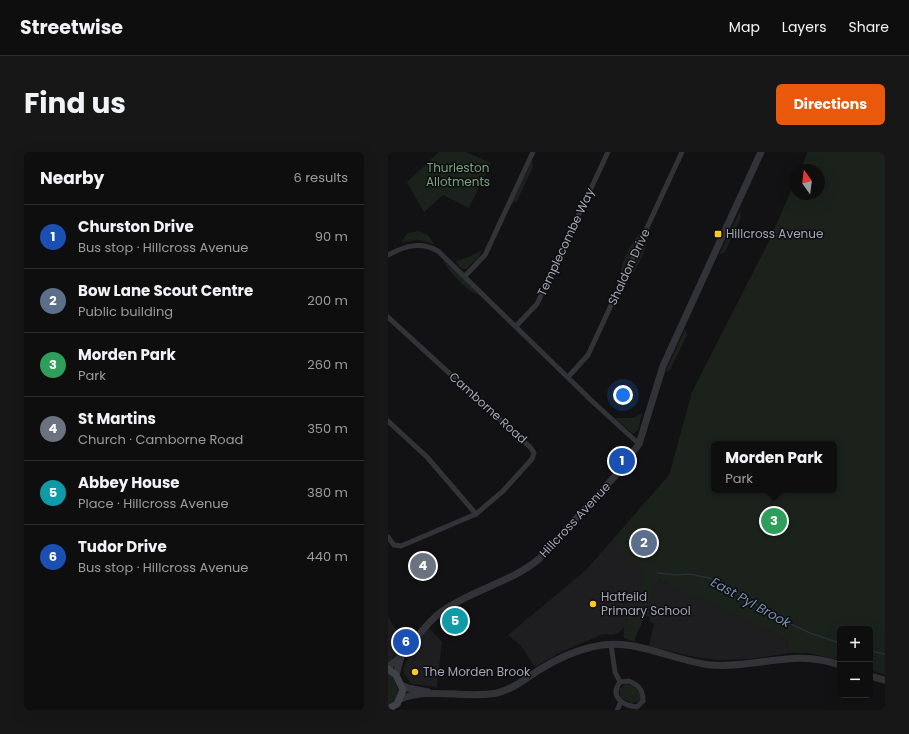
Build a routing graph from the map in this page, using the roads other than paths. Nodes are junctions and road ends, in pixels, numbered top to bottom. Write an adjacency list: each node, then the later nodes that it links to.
1 (533, 152): 6 (street)
2 (608, 152): 8 (street, Templecombe Way)
3 (682, 152): 9 (street, Shaldon Drive)
4 (761, 152): 11 (street, Hillcross Avenue)
5 (388, 255): 6 (street)
6 (465, 276): 8 (street)
7 (388, 317): 12 (street, Camborne Road)
8 (516, 326): 9 (street)
9 (568, 377): 11 (street)
10 (388, 421): 12 (street)
11 (639, 444): 15 (street, Hillcross Avenue)
12 (476, 514): 13 (street, Camborne Road)
13 (388, 537)
14 (612, 645): 16 (street); 21 (street); 23 (street)
15 (401, 657): 17 (street, Hillcross Avenue); 18 (street, Hillcross Avenue)
16 (837, 664)
17 (388, 668): 18 (main road)
18 (396, 675): 22 (main road)
19 (873, 677): 20 (street)
20 (885, 680)
21 (620, 682): 24 (street); 27 (street)
22 (401, 685): 23 (street); 25 (main road)
23 (432, 693): 25 (street)
24 (621, 702): 27 (street); 28 (street)
25 (398, 704): 26 (main road)
26 (388, 709)
27 (637, 709)
28 (617, 710)

